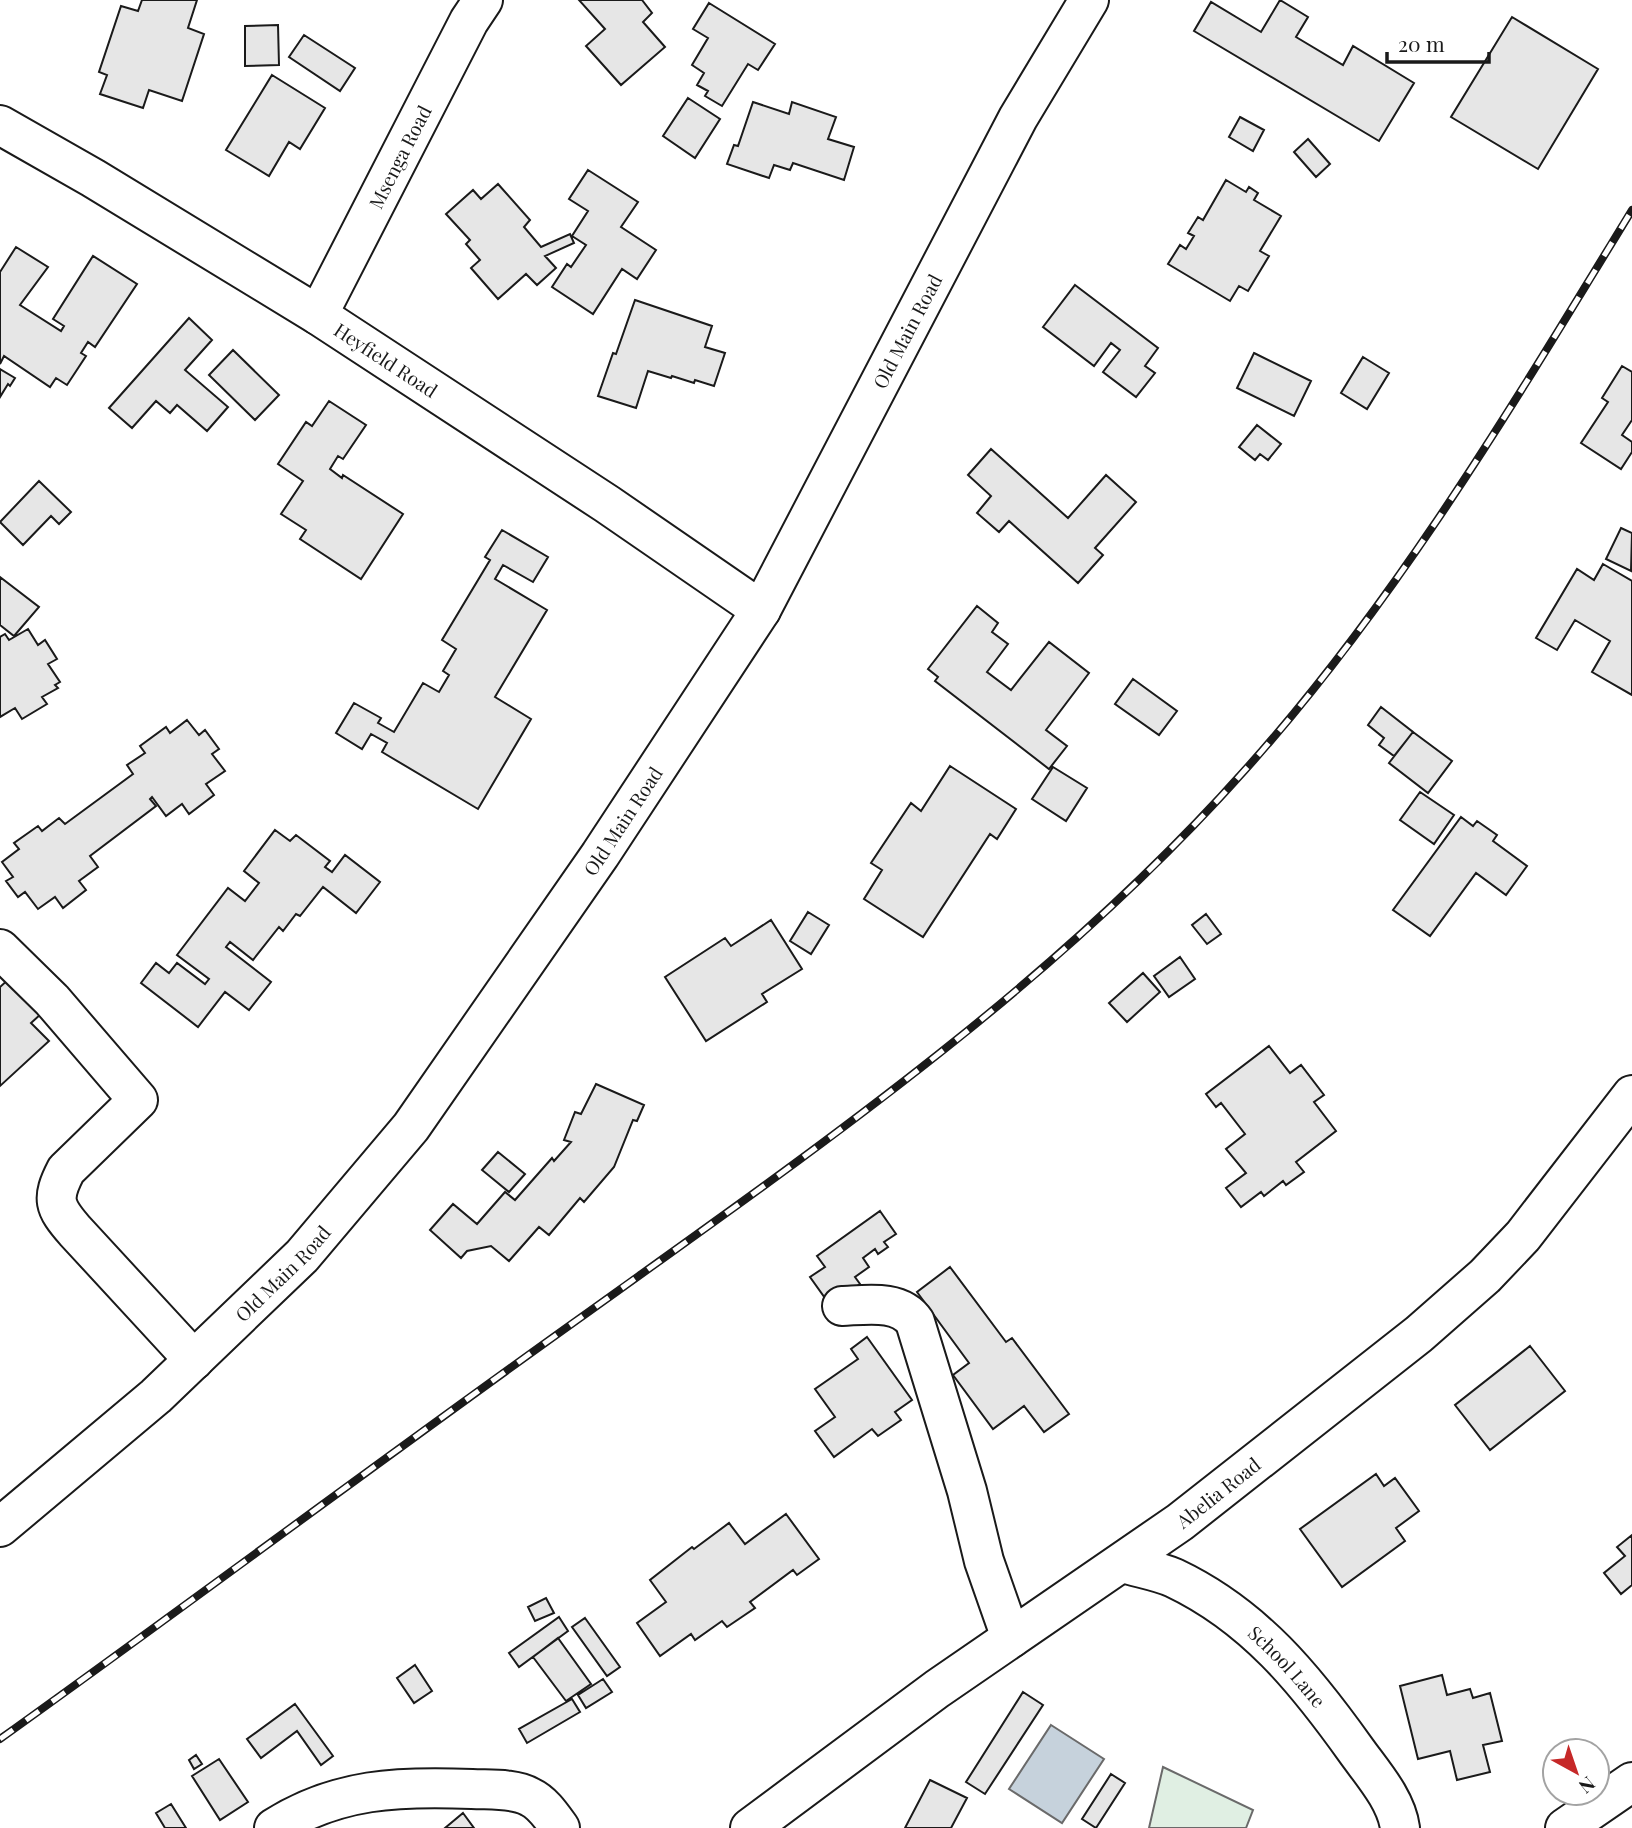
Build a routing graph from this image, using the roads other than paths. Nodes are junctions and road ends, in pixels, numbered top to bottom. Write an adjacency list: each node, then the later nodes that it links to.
1 (483, 0): 4 (street, Msenga Road)
2 (1089, 0): 5 (street, Old Main Road)
3 (2, 131): 4 (street, Heyfield Road)
4 (318, 315): 5 (street, Heyfield Road)
5 (761, 610): 9 (street, Old Main Road)
6 (0, 949): 9 (street)
7 (1632, 1095): 11 (street, Abelia Road)
8 (842, 1306): 12 (street)
9 (194, 1360): 10 (street, Old Main Road)
10 (0, 1527)
11 (1123, 1563): 12 (street, Abelia Road); 14 (street, School Lane)
12 (1011, 1639): 17 (street, Abelia Road)
13 (1632, 1782): 18 (street)
14 (1401, 1825)
15 (274, 1828): 16 (street)
16 (560, 1828)
17 (750, 1828)
18 (1565, 1828)

